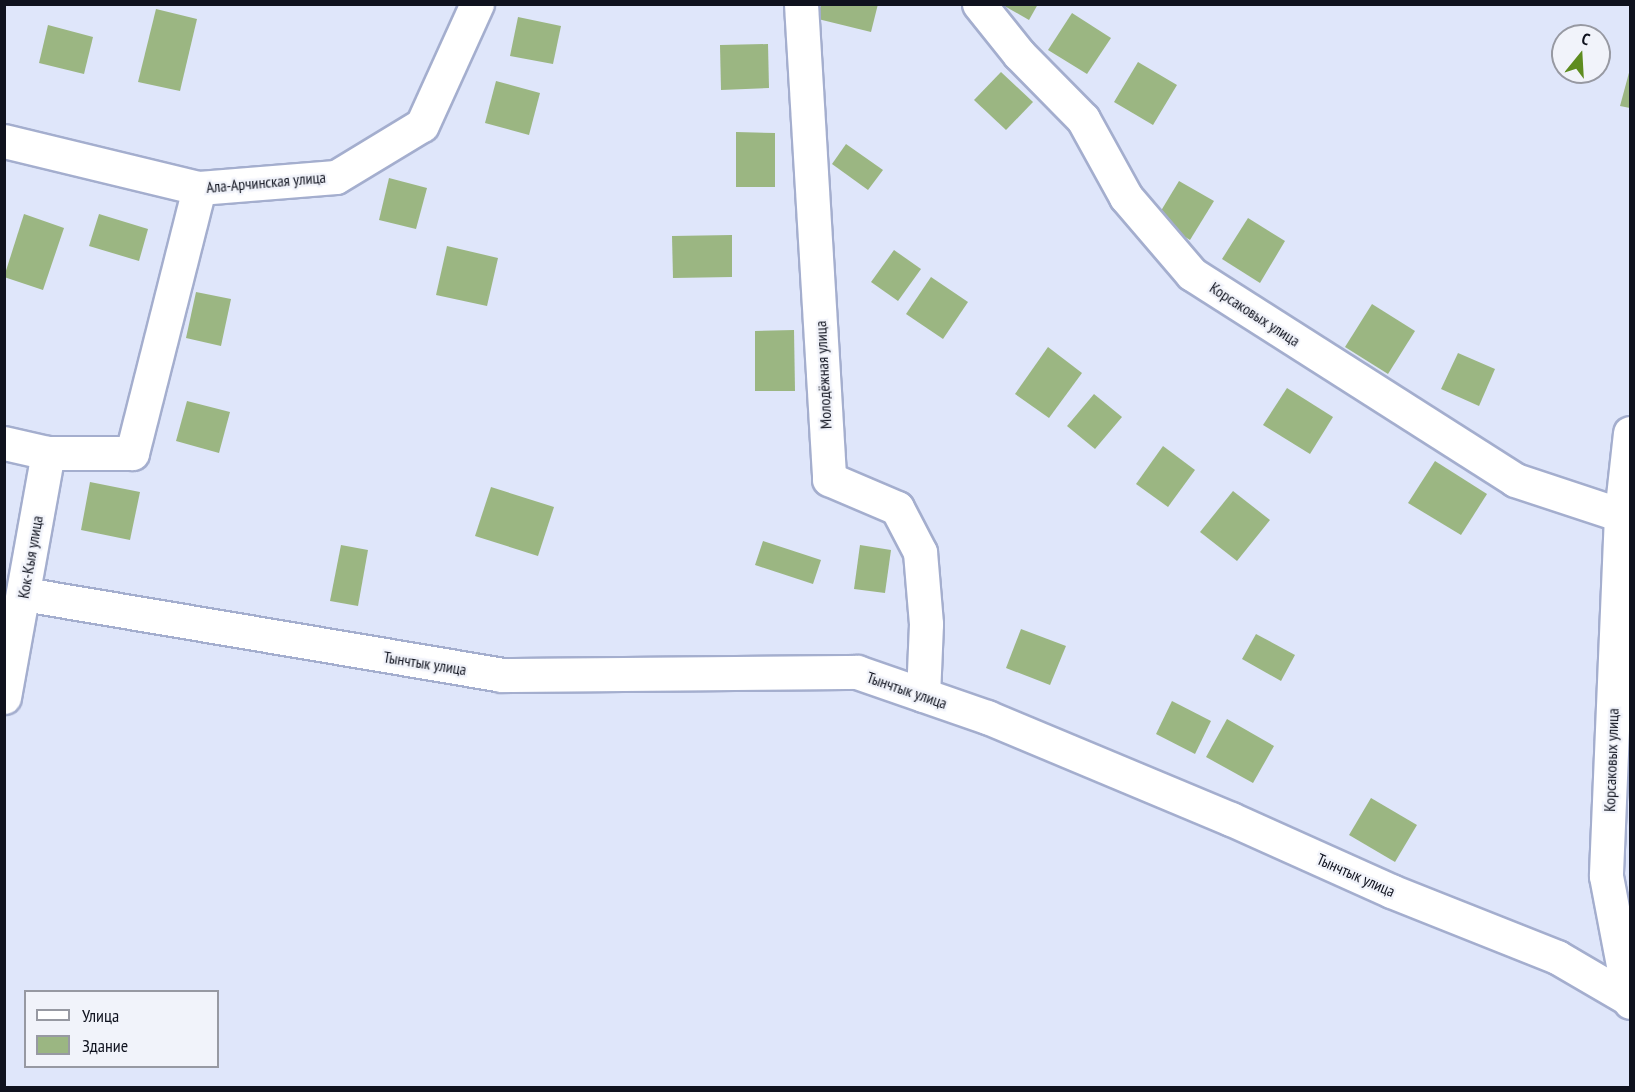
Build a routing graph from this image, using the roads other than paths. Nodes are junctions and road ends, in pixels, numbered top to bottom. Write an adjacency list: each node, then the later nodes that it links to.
1 (477, 4): 5 (street, Ала-Арчинская улица)
2 (801, 4): 11 (street, Молодёжная улица)
3 (979, 4): 9 (street, Корсаковых улица)
4 (4, 141): 5 (street, Ала-Арчинская улица)
5 (199, 188): 8 (street)
6 (1630, 433): 9 (street, Корсаковых улица)
7 (4, 443): 8 (street)
8 (48, 453): 10 (street, Кок-Кыя улица)
9 (1621, 515): 13 (street, Корсаковых улица)
10 (24, 594): 11 (street, Тынчтык улица); 12 (street, Кок-Кыя улица)
11 (923, 695): 13 (street, Тынчтык улица)
12 (4, 697)
13 (1630, 1000)

